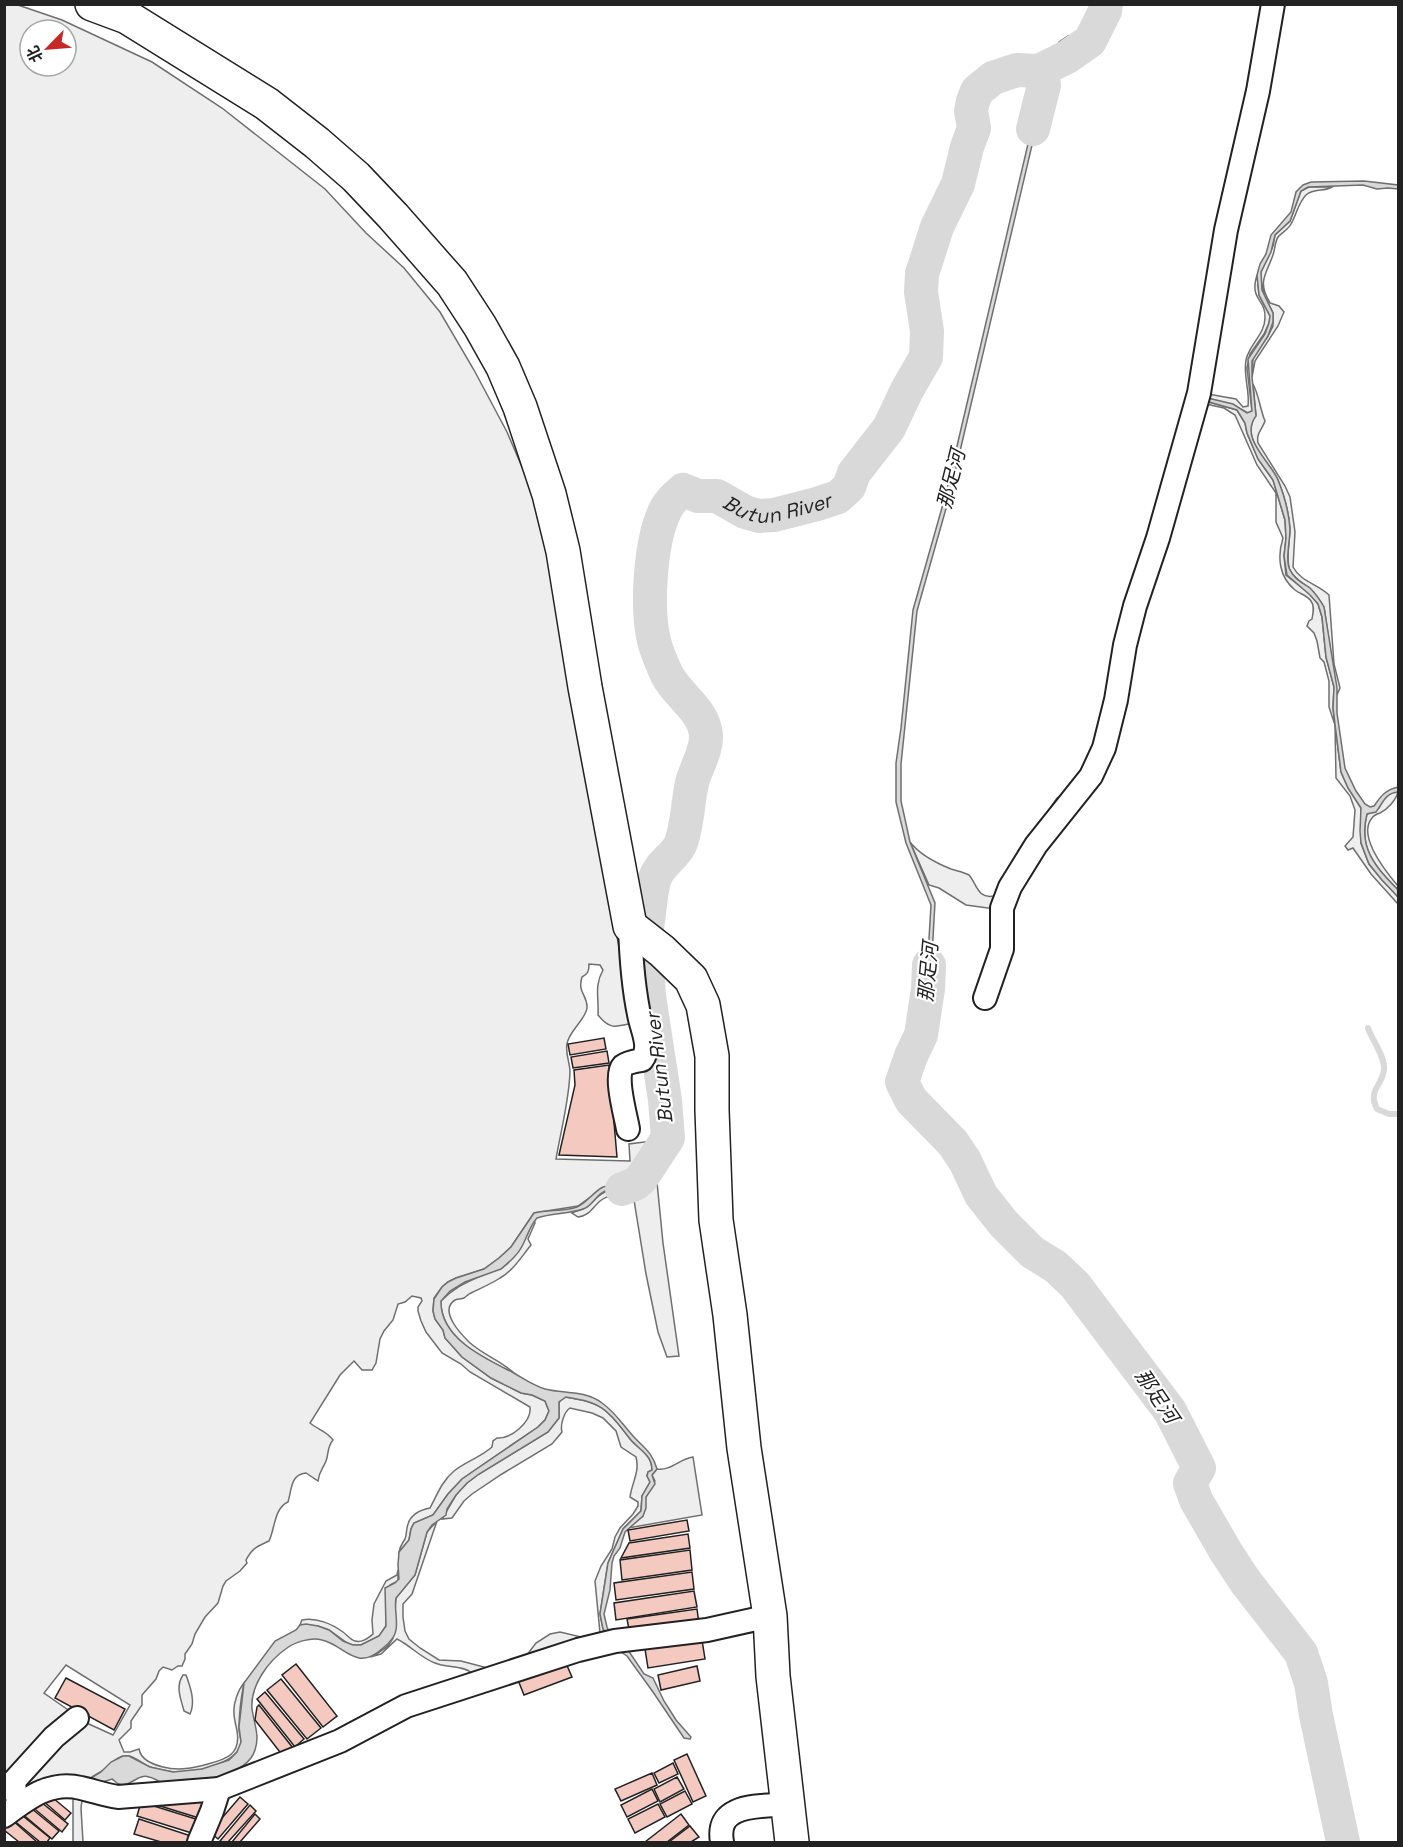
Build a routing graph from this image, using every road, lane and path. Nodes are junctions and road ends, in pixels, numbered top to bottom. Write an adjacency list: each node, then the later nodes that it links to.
1 (92, 4): 3 (highway)
2 (1273, 4): 4 (street)
3 (630, 926): 5 (street); 6 (highway)
4 (985, 998)
5 (628, 1129)
6 (770, 1616): 8 (street); 10 (highway)
7 (77, 1718): 9 (street)
8 (219, 1789): 9 (street); 12 (street)
9 (22, 1802): 11 (street)
10 (789, 1804): 13 (street); 14 (highway)
11 (4, 1816)
12 (199, 1842)
13 (722, 1842)
14 (792, 1842)

